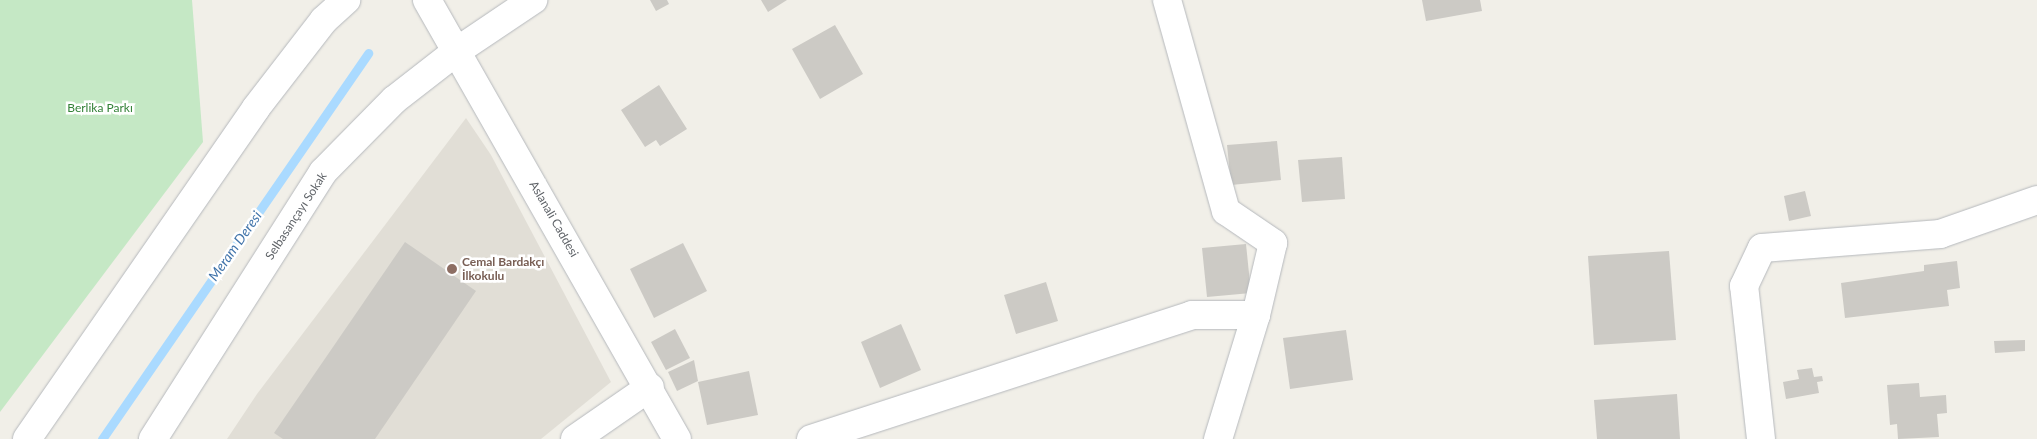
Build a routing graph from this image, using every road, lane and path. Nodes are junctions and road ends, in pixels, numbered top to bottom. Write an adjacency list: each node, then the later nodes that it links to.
1 (346, 0): 9 (street)
2 (427, 0): 5 (street, Aslanali Caddesi)
3 (533, 0): 5 (street, Selbasançayı Sokak)
4 (1167, 0): 7 (street)
5 (457, 51): 8 (street, Aslanali Caddesi); 10 (street, Selbasançayı Sokak)
6 (2037, 200): 15 (street)
7 (1256, 315): 13 (street); 14 (street)
8 (650, 387): 11 (street); 12 (street, Aslanali Caddesi)
9 (27, 439)
10 (153, 439)
11 (575, 439)
12 (678, 439)
13 (811, 439)
14 (1218, 439)
15 (1761, 439)

